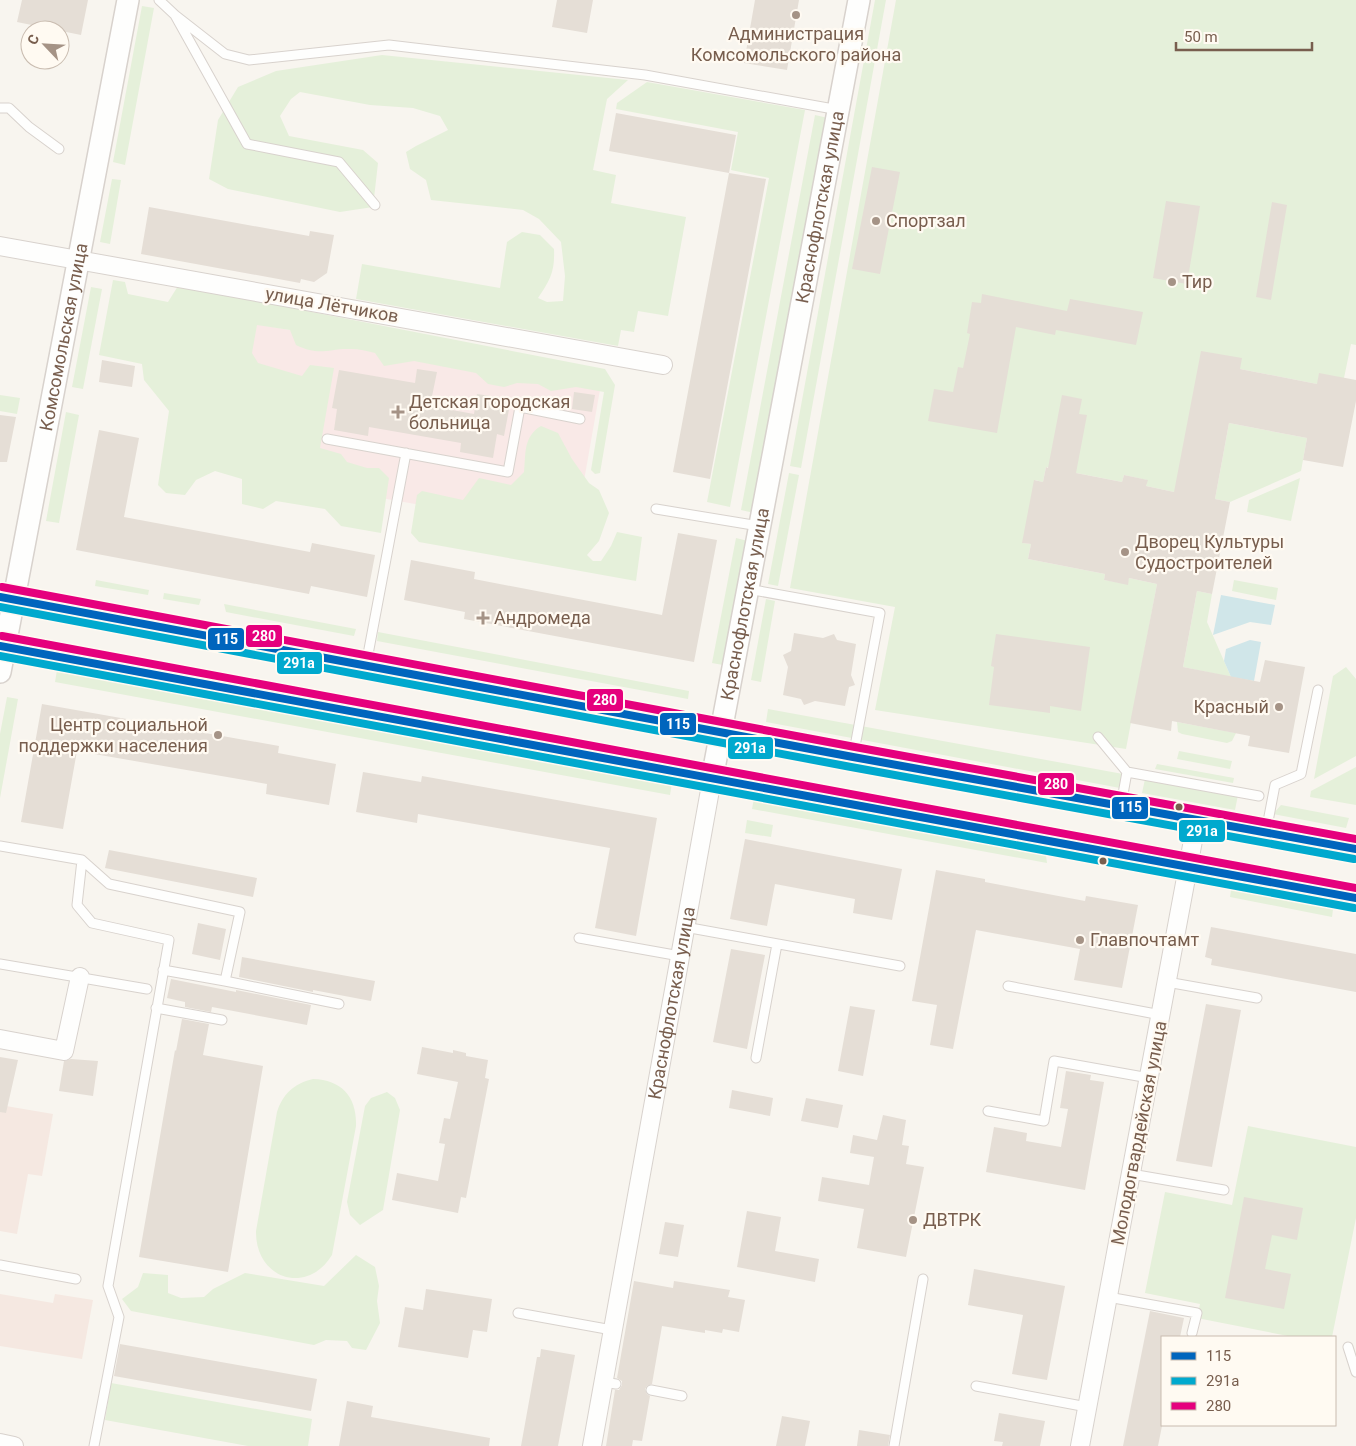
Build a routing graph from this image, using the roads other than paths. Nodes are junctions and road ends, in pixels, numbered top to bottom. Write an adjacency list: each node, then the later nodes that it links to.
1 (128, 0): 10 (street, Комсомольская улица)
2 (159, 0): 4 (lane)
3 (859, 0): 6 (street, Краснофлотская улица)
4 (175, 15): 6 (lane); 8 (lane)
5 (0, 108): 7 (lane)
6 (839, 110): 16 (street, Краснофлотская улица)
7 (59, 149)
8 (375, 206)
9 (0, 246): 10 (street, улица Лётчиков)
10 (78, 260): 11 (street, улица Лётчиков); 18 (street, Комсомольская улица)
11 (663, 365)
12 (580, 419): 14 (lane)
13 (327, 439): 14 (lane)
14 (406, 454): 20 (lane)
15 (656, 509): 16 (lane)
16 (760, 526): 17 (street, Краснофлотская улица)
17 (748, 589): 23 (street, Краснофлотская улица); 25 (lane)
18 (7, 598): 19 (street, Комсомольская улица); 20 (main road)
19 (2, 647): 21 (street, Комсомольская улица); 27 (main road)
20 (366, 665): 23 (main road)
21 (0, 672)
22 (1318, 690): 31 (lane)
23 (721, 731): 25 (main road); 27 (street, Краснофлотская улица)
24 (1098, 737): 26 (lane)
25 (853, 757): 29 (main road)
26 (1127, 772): 28 (lane); 29 (lane)
27 (712, 779): 35 (main road); 37 (street, Краснофлотская улица)
28 (1259, 796)
29 (1121, 805): 30 (main road)
30 (1197, 819): 31 (main road); 35 (street, Молодогвардейская улица)
31 (1266, 832): 33 (main road)
32 (0, 846): 34 (lane)
33 (1356, 849)
34 (82, 860): 43 (lane); 45 (lane)
35 (1188, 867): 36 (main road); 46 (street, Молодогвардейская улица)
36 (1356, 898)
37 (685, 927): 39 (lane); 40 (street, Краснофлотская улица)
38 (579, 938): 40 (lane)
39 (777, 944): 42 (lane); 55 (lane)
40 (680, 956): 65 (street, Краснофлотская улица)
41 (0, 964): 44 (lane)
42 (900, 966)
43 (163, 970): 45 (lane); 51 (lane)
44 (80, 977): 48 (lane); 54 (street)
45 (226, 981): 50 (lane)
46 (1167, 982): 49 (lane); 52 (street, Молодогвардейская улица)
47 (1008, 986): 52 (lane)
48 (147, 989)
49 (1258, 998)
50 (339, 1004)
51 (156, 1008): 53 (lane); 75 (lane)
52 (1160, 1015): 56 (street, Молодогвардейская улица)
53 (222, 1020)
54 (0, 1039)
55 (756, 1058)
56 (1149, 1078): 57 (lane); 58 (street, Молодогвардейская улица)
57 (988, 1111)
58 (1131, 1174): 59 (lane); 63 (street, Молодогвардейская улица)
59 (1224, 1190)
60 (0, 1265): 61 (lane)
61 (76, 1279)
62 (923, 1279): 77 (lane)
63 (1108, 1297): 66 (lane); 72 (street, Молодогвардейская улица)
64 (518, 1313): 65 (lane)
65 (612, 1330): 76 (street, Краснофлотская улица)
66 (1192, 1333)
67 (1348, 1347): 68 (lane)
68 (1356, 1372)
69 (976, 1386): 72 (lane)
70 (651, 1390): 71 (lane)
71 (682, 1396)
72 (1087, 1407): 78 (street, Молодогвардейская улица)
73 (0, 1444): 74 (street)
74 (14, 1446)
75 (94, 1446)
76 (592, 1446)
77 (894, 1446)
78 (1080, 1446)

